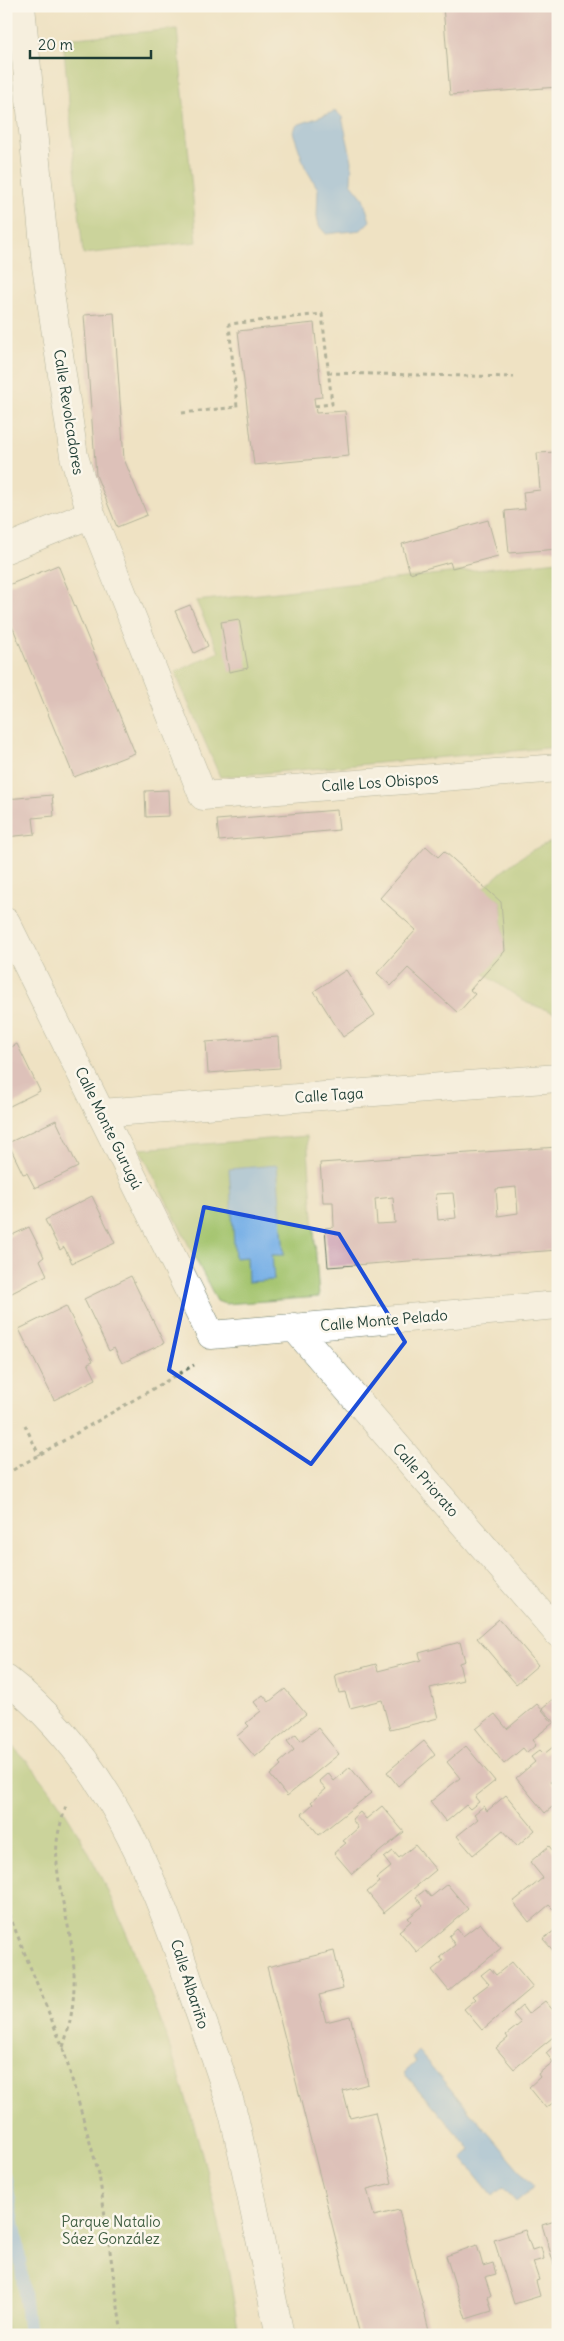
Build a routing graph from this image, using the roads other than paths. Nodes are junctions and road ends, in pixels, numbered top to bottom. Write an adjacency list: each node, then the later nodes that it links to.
1 (21, 6): 2 (street, Calle Revolcadores)
2 (91, 514): 3 (street); 5 (street, Calle Revolcadores)
3 (6, 549)
4 (558, 768): 5 (street, Calle Los Obispos)
5 (203, 796)
6 (6, 922): 8 (street, Calle Monte Gurugú)
7 (558, 1078): 8 (street, Calle Taga)
8 (101, 1112): 11 (street, Calle Monte Gurugú)
9 (558, 1305): 10 (street, Calle Monte Pelado)
10 (294, 1327): 11 (street, Calle Monte Pelado); 12 (street, Calle Priorato)
11 (211, 1335)
12 (558, 1633)
13 (6, 1679): 14 (street, Calle Albariño)
14 (280, 2335)

